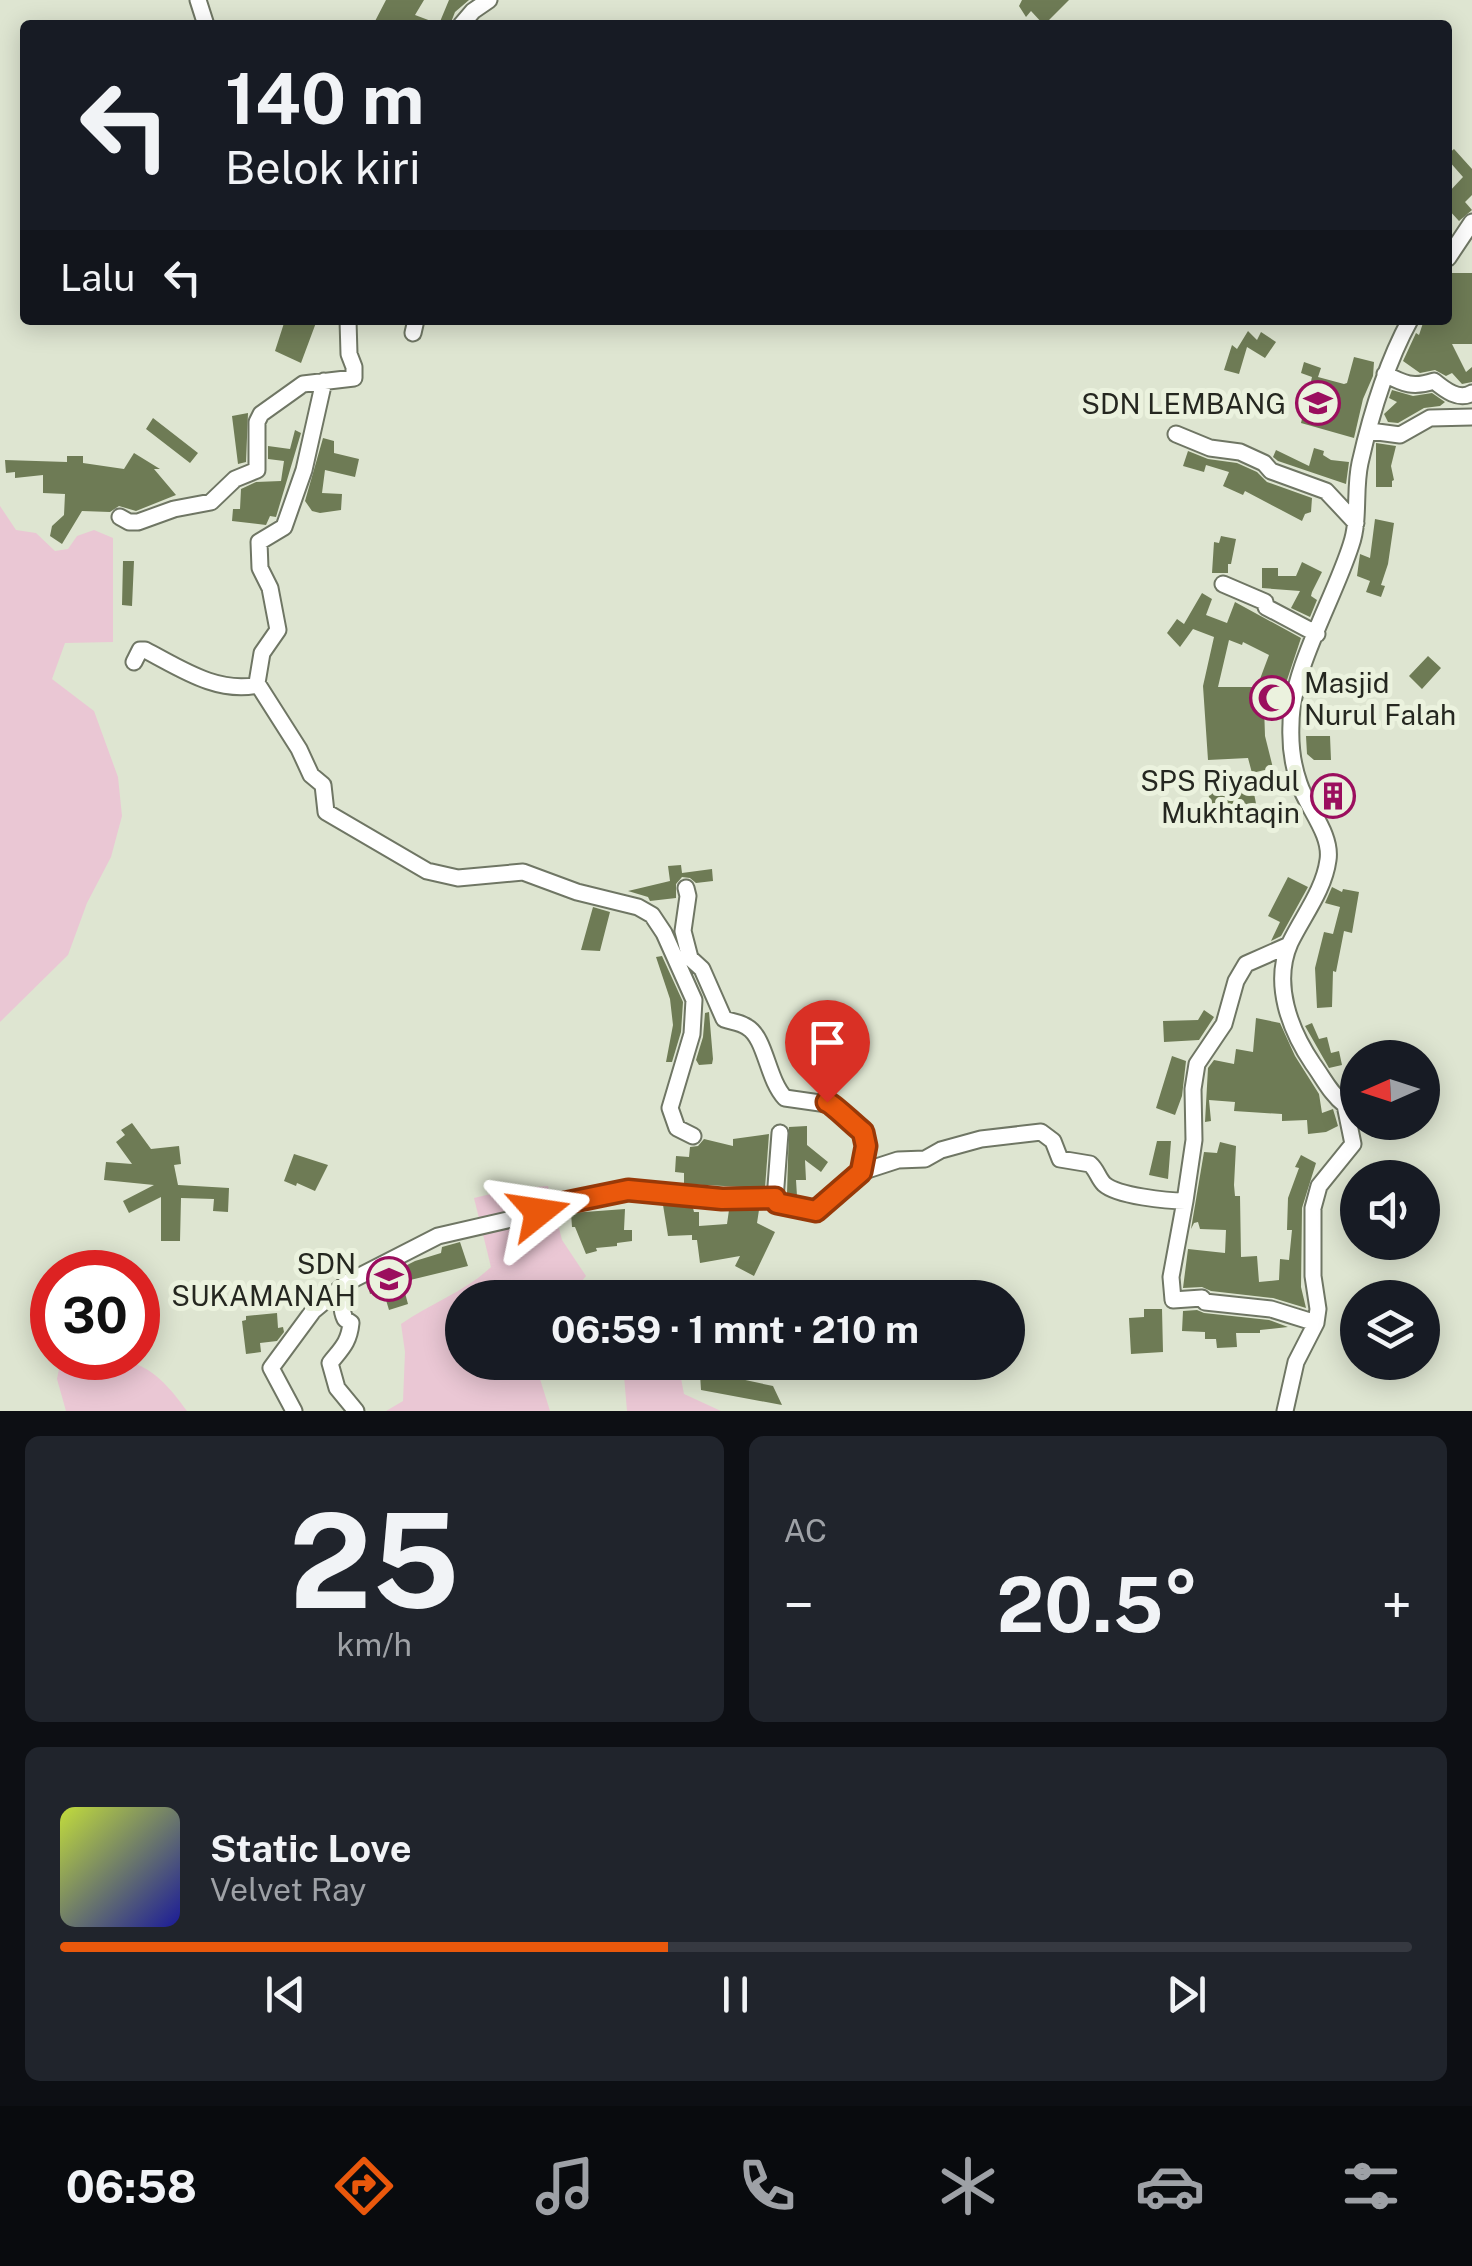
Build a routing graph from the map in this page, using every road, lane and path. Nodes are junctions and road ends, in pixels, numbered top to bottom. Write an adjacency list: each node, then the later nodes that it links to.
1 (489, 0): 2 (street)
2 (465, 20)
3 (1472, 222): 4 (street)
4 (1452, 251)
5 (348, 325): 8 (street)
6 (1408, 325): 7 (street)
7 (1386, 374): 9 (street); 11 (street)
8 (324, 381): 13 (street); 18 (street)
9 (1472, 394)
10 (1472, 416): 11 (street)
11 (1370, 431): 14 (street)
12 (1176, 434): 14 (street)
13 (120, 517)
14 (1356, 523): 16 (street)
15 (1223, 584): 16 (street)
16 (1317, 634): 20 (street)
17 (134, 662): 18 (street)
18 (258, 685): 22 (street)
19 (686, 888): 23 (street)
20 (1289, 945): 25 (street); 27 (street)
21 (780, 1133): 24 (street)
22 (693, 1136)
23 (861, 1172): 24 (street); 25 (street)
24 (775, 1198): 26 (street)
25 (1186, 1201): 27 (street)
26 (348, 1282): 28 (street); 29 (street)
27 (1316, 1323): 30 (street)
28 (294, 1411)
29 (356, 1411)
30 (1285, 1411)

